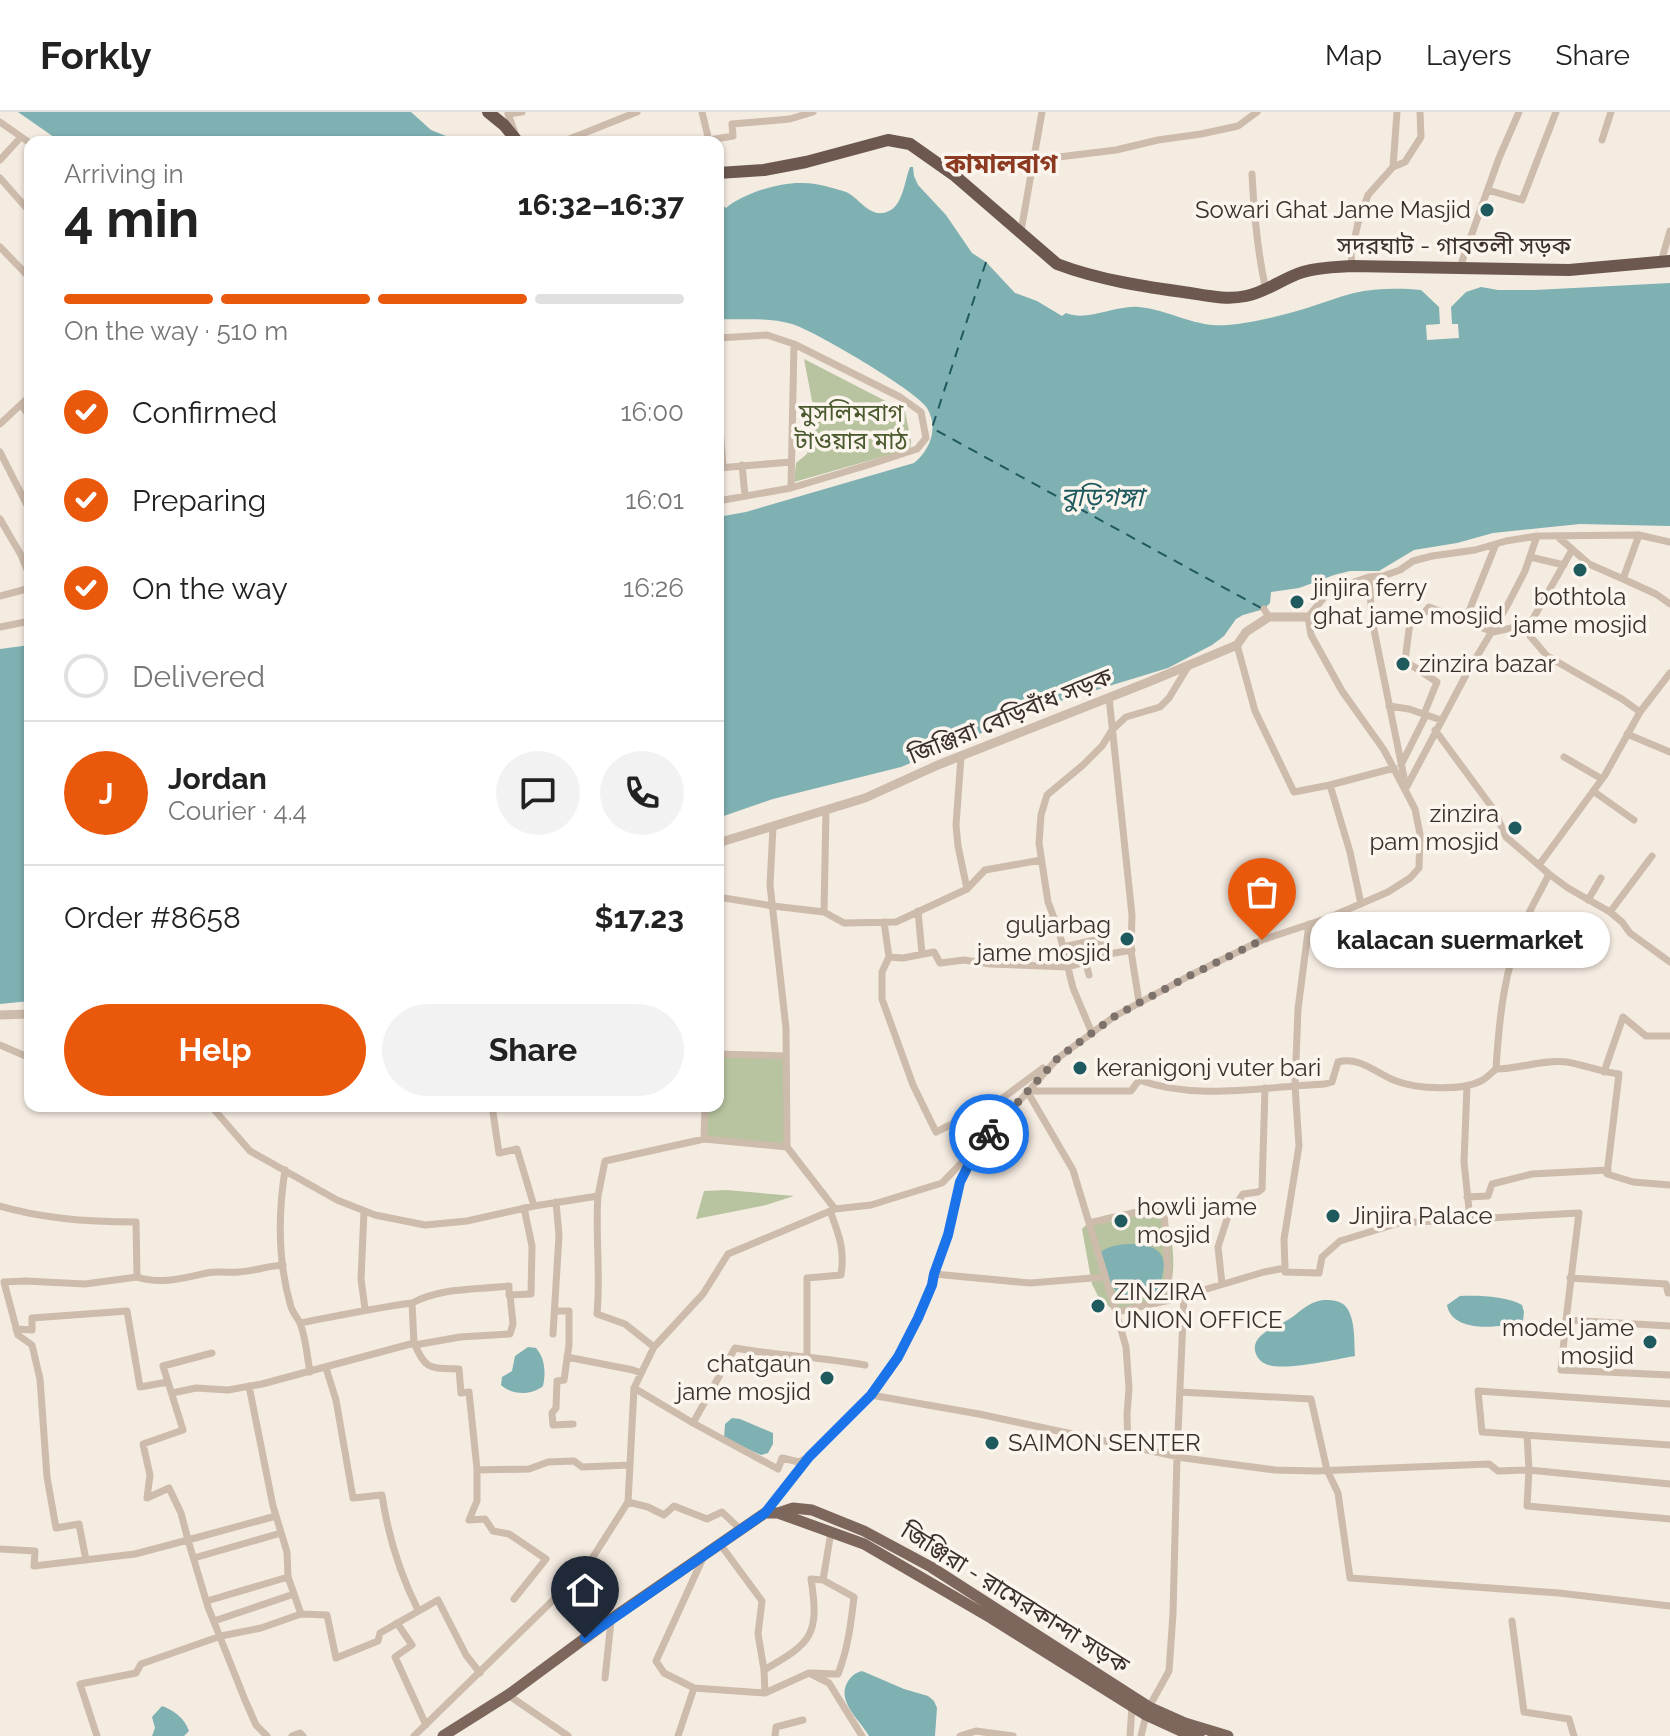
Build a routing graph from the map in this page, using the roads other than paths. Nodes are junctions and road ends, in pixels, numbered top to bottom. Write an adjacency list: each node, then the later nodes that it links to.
1 (488, 112): 15 (highway)
2 (504, 112): 16 (street)
3 (522, 112): 17 (street)
4 (637, 112): 18 (street)
5 (702, 112): 19 (street)
6 (813, 112): 21 (street)
7 (1042, 112): 25 (street)
8 (1257, 112): 25 (street)
9 (1397, 112): 26 (street)
10 (1420, 112): 26 (street)
11 (1519, 112): 30 (street)
12 (1556, 112): 30 (street)
13 (1611, 112): 23 (street)
14 (0, 122): 20 (street)
15 (514, 136)
16 (517, 136)
17 (517, 136)
18 (577, 136)
19 (708, 136)
20 (21, 137): 22 (street); 24 (street)
21 (724, 138)
22 (24, 139)
23 (1602, 140)
24 (0, 160)
25 (1034, 160): 32 (street)
26 (1393, 167): 36 (street)
27 (724, 173): 32 (highway, সদরঘাট - গাবতলী সড়ক)
28 (1252, 174): 39 (street)
29 (0, 178): 31 (street)
30 (1488, 190): 37 (street)
31 (24, 205)
32 (1021, 231): 39 (highway, সদরঘাট - গাবতলী সড়ক)
33 (1670, 231): 35 (street)
34 (0, 247): 38 (street)
35 (1666, 261): 37 (highway, সদরঘাট - গাবতলী সড়ক)
36 (1352, 266): 37 (highway, সদরঘাট - গাবতলী সড়ক); 39 (highway, সদরঘাট - গাবতলী সড়ক)
37 (1460, 267)
38 (24, 272)
39 (1266, 290)
40 (724, 338): 41 (street)
41 (794, 344): 47 (street); 50 (street)
42 (24, 403): 43 (street)
43 (22, 405): 44 (street); 45 (street)
44 (24, 408)
45 (0, 424)
46 (0, 452): 52 (street)
47 (791, 462): 48 (street); 50 (street)
48 (742, 465): 49 (street); 51 (street)
49 (724, 467)
50 (791, 488): 51 (street)
51 (745, 496): 53 (street)
52 (24, 499)
53 (724, 500)
54 (0, 519): 62 (street)
55 (1639, 535): 57 (street); 58 (street); 65 (street)
56 (1537, 536): 57 (street); 59 (street); 61 (street)
57 (1557, 536): 60 (street)
58 (1670, 542)
59 (1496, 544): 64 (street); 71 (street)
60 (1572, 550): 63 (street); 65 (street)
61 (1530, 557): 63 (street); 76 (street)
62 (24, 562)
63 (1564, 565): 74 (street)
64 (1369, 577): 69 (street); 70 (street)
65 (1623, 579): 68 (street)
66 (24, 590): 67 (street)
67 (0, 596)
68 (1670, 604)
69 (1308, 617): 77 (street, জিঞ্জিরা বেড়িবাঁধ সড়ক); 91 (street)
70 (1372, 617): 73 (street); 81 (street)
71 (1465, 621): 73 (street); 76 (street)
72 (24, 622): 75 (street)
73 (1410, 622): 83 (street)
74 (1530, 624): 76 (street); 82 (street)
75 (0, 627)
76 (1493, 632): 84 (street)
77 (1237, 645): 78 (street, জিঞ্জিরা বেড়িবাঁধ সড়ক); 93 (street)
78 (1189, 665): 80 (street, জিঞ্জিরা বেড়িবাঁধ সড়ক); 85 (street)
79 (1670, 673): 82 (street)
80 (1109, 697): 85 (street); 89 (street, জিঞ্জিরা বেড়িবাঁধ সড়ক)
81 (1389, 706): 83 (street); 91 (street)
82 (1640, 712): 87 (street)
83 (1425, 714): 84 (street); 91 (street)
84 (1441, 720): 86 (street)
85 (1112, 730): 101 (street); 117 (street)
86 (1435, 730): 94 (street); 102 (street)
87 (1627, 734): 88 (street); 92 (street)
88 (1670, 752)
89 (961, 757): 96 (street, জিঞ্জিরা বেড়িবাঁধ সড়ক); 105 (street)
90 (1564, 757): 92 (street)
91 (1398, 767): 93 (street); 94 (street)
92 (1602, 779): 95 (street)
93 (1330, 785): 108 (street)
94 (1406, 788): 108 (street)
95 (1593, 791): 97 (street); 102 (street)
96 (826, 810): 98 (street, জিঞ্জিরা বেড়িবাঁধ সড়ক); 111 (street)
97 (1634, 820)
98 (773, 827): 99 (street, জিঞ্জিরা বেড়িবাঁধ সড়ক); 109 (street)
99 (724, 841)
100 (1652, 856): 112 (street)
101 (1041, 860): 105 (street); 116 (street)
102 (1539, 865): 103 (street)
103 (1549, 874): 107 (street); 134 (street)
104 (1601, 878): 107 (street)
105 (967, 889): 110 (street)
106 (724, 898): 109 (street)
107 (1588, 900): 112 (street)
108 (1361, 904): 114 (street)
109 (773, 906): 111 (street); 132 (street)
110 (918, 911): 113 (street); 118 (street)
111 (824, 912): 113 (street)
112 (1610, 912): 121 (street)
113 (884, 922): 119 (street)
114 (1309, 924): 124 (street); 136 (street)
115 (1081, 943): 116 (street); 117 (street); 120 (street)
116 (1063, 947): 122 (street)
117 (1132, 950): 124 (street)
118 (922, 954): 119 (street); 122 (street)
119 (889, 957): 133 (street)
120 (1086, 962): 122 (street); 123 (street)
121 (1670, 962)
122 (1068, 967): 127 (street)
123 (1089, 975)
124 (1139, 1002): 127 (street)
125 (24, 1014): 126 (street)
126 (0, 1015)
127 (1092, 1033): 133 (street)
128 (1670, 1036): 135 (street)
129 (0, 1045): 131 (street)
130 (724, 1054): 132 (street)
131 (24, 1055)
132 (786, 1056): 145 (street)
133 (1058, 1058): 139 (street)
134 (1496, 1069): 135 (street); 137 (street)
135 (1604, 1072): 147 (street)
136 (1295, 1086): 137 (street); 138 (street); 160 (street)
137 (1467, 1086): 150 (street)
138 (1265, 1088): 139 (street); 166 (street)
139 (1027, 1091): 143 (street); 158 (street)
140 (216, 1112): 146 (street)
141 (493, 1112): 153 (street)
142 (705, 1112): 144 (street)
143 (987, 1137): 155 (street); 161 (street)
144 (704, 1139): 145 (street); 149 (street)
145 (787, 1147): 155 (street)
146 (285, 1170): 156 (street); 159 (street)
147 (1608, 1170): 148 (street); 150 (street)
148 (1670, 1185)
149 (598, 1196): 151 (street); 181 (street)
150 (1467, 1197): 157 (street)
151 (556, 1202): 153 (street); 173 (street)
152 (0, 1206): 162 (street)
153 (534, 1206): 154 (street)
154 (524, 1208): 156 (street); 168 (street)
155 (832, 1210): 181 (street); 184 (street)
156 (364, 1211): 172 (street)
157 (1470, 1219): 160 (street); 164 (street)
158 (1089, 1223): 163 (street); 170 (street)
159 (283, 1265): 162 (street); 176 (street)
160 (1285, 1268): 166 (street)
161 (934, 1274): 163 (street); 195 (street)
162 (137, 1277): 165 (street)
163 (1105, 1277): 174 (street)
164 (1570, 1278): 167 (street); 175 (street)
165 (2, 1282): 178 (street)
166 (1222, 1284): 169 (street)
167 (1670, 1293)
168 (510, 1295): 171 (street); 180 (street)
169 (1184, 1296): 170 (street); 193 (street)
170 (1170, 1300): 174 (street)
171 (412, 1303): 172 (street); 180 (street)
172 (365, 1309): 176 (street)
173 (556, 1311): 179 (street); 183 (street)
174 (1116, 1312): 201 (street)
175 (1566, 1320): 177 (street); 189 (street)
176 (300, 1323): 187 (street)
177 (1670, 1326)
178 (16, 1329): 190 (street); 221 (street)
179 (553, 1334)
180 (415, 1344): 186 (street); 205 (street)
181 (654, 1347): 188 (street)
182 (212, 1353): 190 (street)
183 (567, 1357): 188 (street); 198 (street)
184 (807, 1357): 185 (street); 197 (street)
185 (865, 1365)
186 (326, 1368): 187 (street); 228 (street)
187 (310, 1372): 191 (street)
188 (641, 1373): 192 (street)
189 (1670, 1375)
190 (168, 1382): 194 (street)
191 (249, 1386): 194 (street); 211 (street)
192 (634, 1388): 197 (street); 204 (street)
193 (1180, 1392): 202 (street); 206 (street)
194 (172, 1393): 216 (street)
195 (871, 1395): 201 (street); 203 (street)
196 (1670, 1404): 199 (street)
197 (693, 1423): 203 (street)
198 (573, 1424)
199 (1527, 1435): 200 (street); 207 (street)
200 (1670, 1445)
201 (1128, 1447): 202 (street)
202 (1177, 1456): 206 (street); 244 (street)
203 (809, 1457): 210 (street)
204 (630, 1465): 205 (street); 209 (street)
205 (477, 1470): 225 (street)
206 (1327, 1470): 207 (street); 227 (street)
207 (1529, 1470): 208 (street); 212 (street)
208 (1670, 1484)
209 (628, 1502): 213 (street); 236 (street)
210 (771, 1513): 213 (main road); 214 (main road, জিঞ্জিরা - রামেরকান্দা সড়ক); 239 (main road, জিঞ্জিরা - রামেরকান্দা সড়ক)
211 (276, 1516): 215 (street); 216 (street)
212 (1670, 1519)
213 (740, 1529): 217 (main road)
214 (831, 1532): 223 (street); 239 (main road, জিঞ্জিরা - রামেরকান্দা সড়ক)
215 (281, 1533): 220 (street); 222 (street)
216 (188, 1540): 220 (street); 221 (street)
217 (720, 1544): 219 (main road); 235 (street)
218 (0, 1549): 221 (street)
219 (704, 1556): 230 (main road); 240 (street)
220 (194, 1558): 226 (street)
221 (86, 1560)
222 (288, 1577): 224 (street); 226 (street)
223 (823, 1580): 235 (street); 237 (street)
224 (294, 1594): 229 (street); 231 (street)
225 (514, 1599)
226 (207, 1601): 231 (street)
227 (1670, 1606)
228 (418, 1610): 233 (street); 236 (street)
229 (301, 1614): 233 (street); 234 (street)
230 (611, 1619): 238 (street); 242 (main road)
231 (214, 1621): 234 (street)
232 (1512, 1621): 263 (street)
233 (397, 1623): 246 (street)
234 (221, 1636): 247 (street); 248 (street)
235 (764, 1670): 241 (street)
236 (480, 1673): 246 (street)
237 (809, 1673): 241 (street); 256 (street)
238 (605, 1678)
239 (1099, 1681): 243 (main road, জিঞ্জিরা - রামেরকান্দা সড়ক); 244 (main road, জিঞ্জিরা - রামেরকান্দা সড়ক)
240 (694, 1688): 241 (street); 254 (street)
241 (765, 1693)
242 (508, 1695): 252 (main road); 253 (street)
243 (1132, 1706): 244 (main road, জিঞ্জিরা - রামেরকান্দা সড়ক); 259 (street)
244 (1147, 1711): 260 (street); 261 (main road, জিঞ্জিরা - রামেরকান্দা সড়ক); 262 (main road, জিঞ্জিরা - রামেরকান্দা সড়ক)
245 (803, 1720): 255 (street)
246 (426, 1725): 251 (street)
247 (97, 1736)
248 (267, 1736)
249 (292, 1736): 250 (street)
250 (303, 1736)
251 (414, 1736)
252 (443, 1736)
253 (568, 1736)
254 (678, 1736)
255 (775, 1736)
256 (862, 1736)
257 (960, 1736): 258 (street)
258 (1013, 1736)
259 (1130, 1736)
260 (1141, 1736)
261 (1199, 1736)
262 (1228, 1736)
263 (1574, 1736)

